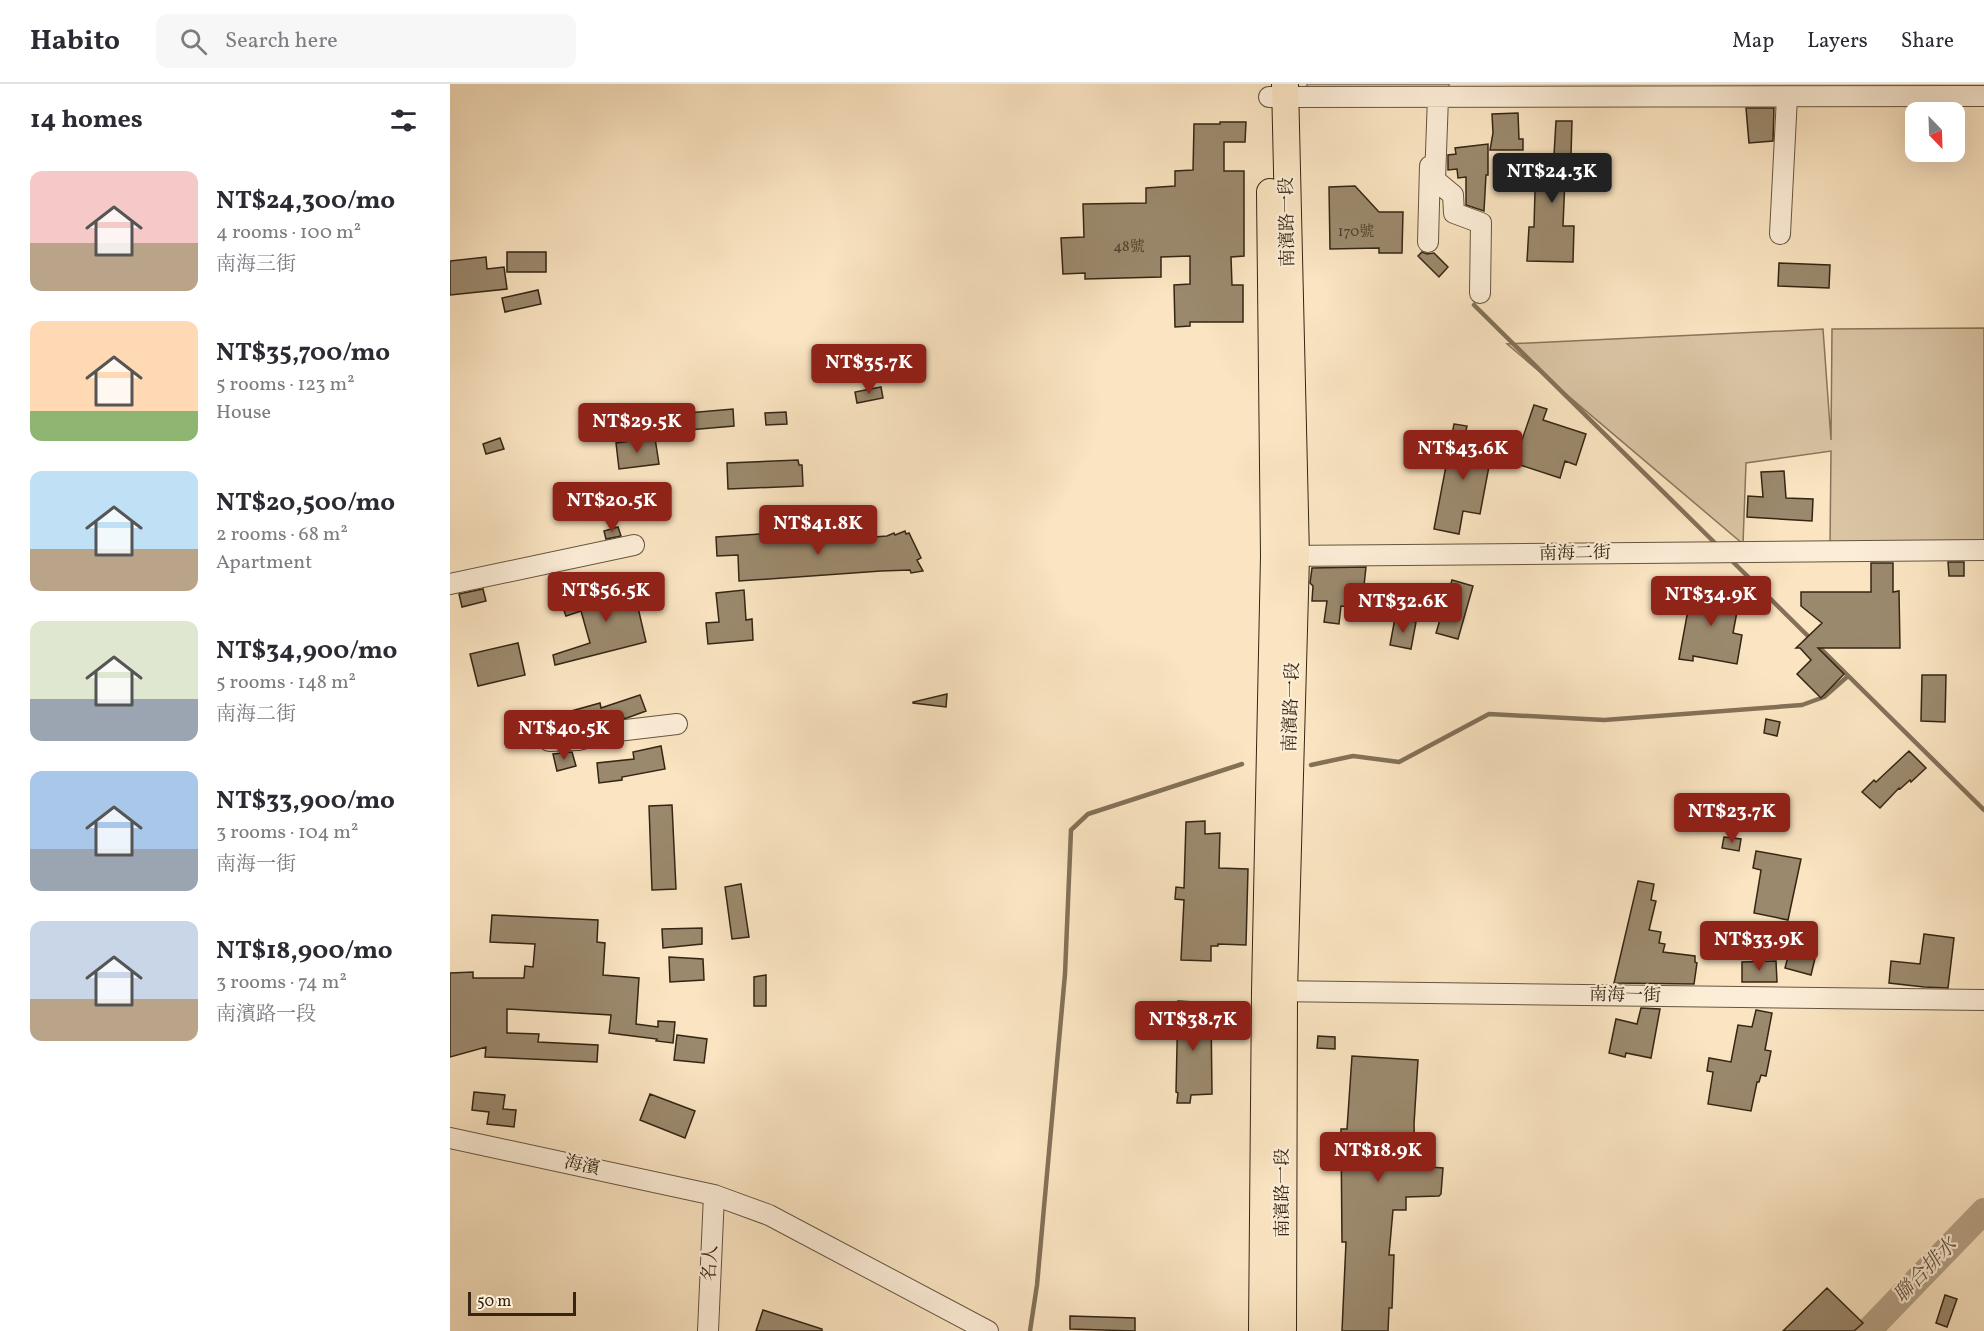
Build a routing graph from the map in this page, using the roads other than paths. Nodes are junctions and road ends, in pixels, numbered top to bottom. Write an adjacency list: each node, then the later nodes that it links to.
1 (1277, 90): 4 (street); 11 (main road, 南濱路一段)
2 (1912, 90): 3 (street); 5 (street)
3 (1984, 96)
4 (1435, 97): 5 (street); 7 (street); 8 (street)
5 (1787, 97): 6 (street)
6 (1780, 234)
7 (1428, 242)
8 (1480, 293)
9 (634, 545): 12 (street)
10 (1984, 550): 11 (street, 南海二街)
11 (1285, 556): 15 (main road, 南濱路一段)
12 (450, 584)
13 (677, 724): 14 (street)
14 (549, 741)
15 (1274, 992): 16 (street, 南海一街); 21 (main road, 南濱路一段); 22 (main road, 南濱路一段)
16 (1984, 1000)
17 (450, 1138): 18 (street, 海濱)
18 (714, 1195): 19 (street, 海濱); 20 (street, 名人)
19 (986, 1330)
20 (708, 1331)
21 (1262, 1331)
22 (1283, 1331)

